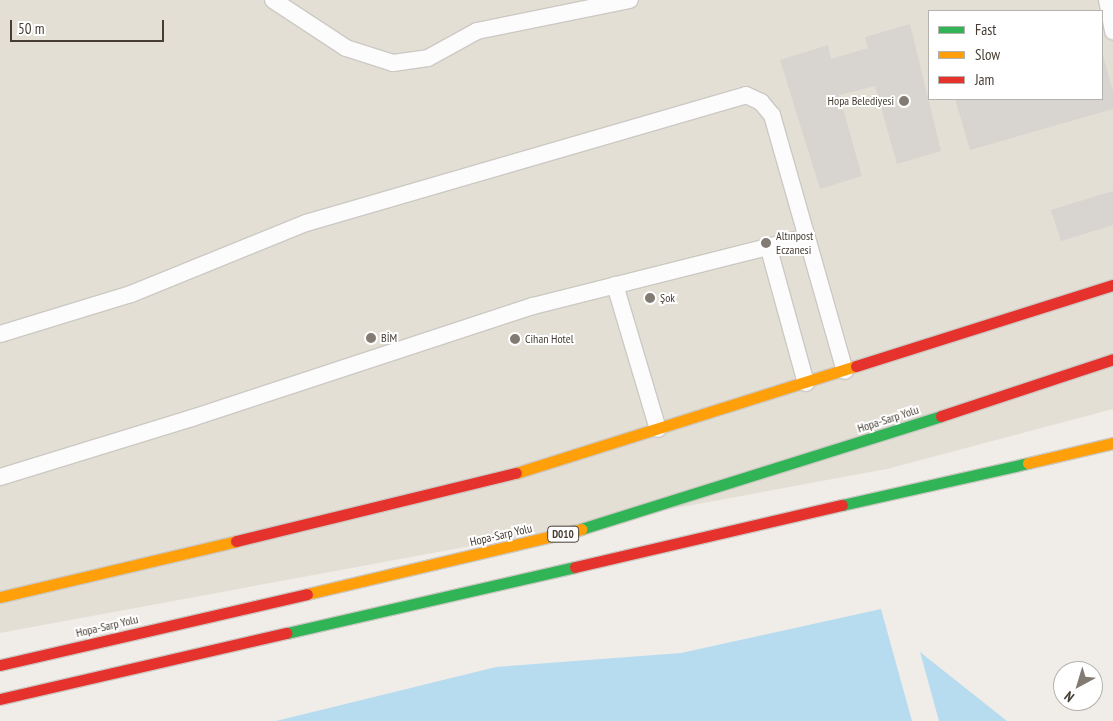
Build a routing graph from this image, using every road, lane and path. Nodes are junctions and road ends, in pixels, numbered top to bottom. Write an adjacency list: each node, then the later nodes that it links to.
1 (273, 0): 2 (street)
2 (630, 0)
3 (1107, 0): 4 (street)
4 (1113, 31)
5 (804, 238): 6 (street); 9 (street); 11 (street)
6 (769, 249): 8 (street); 12 (street)
7 (1113, 284): 11 (main road)
8 (616, 285): 13 (street); 15 (street)
9 (0, 334)
10 (1113, 359): 17 (main road, Hopa-Sarp Yolu / D010)
11 (845, 371): 12 (main road)
12 (806, 383): 13 (main road)
13 (658, 429): 16 (main road)
14 (1113, 442): 18 (main road)
15 (0, 476)
16 (0, 597)
17 (0, 665)
18 (0, 699)

